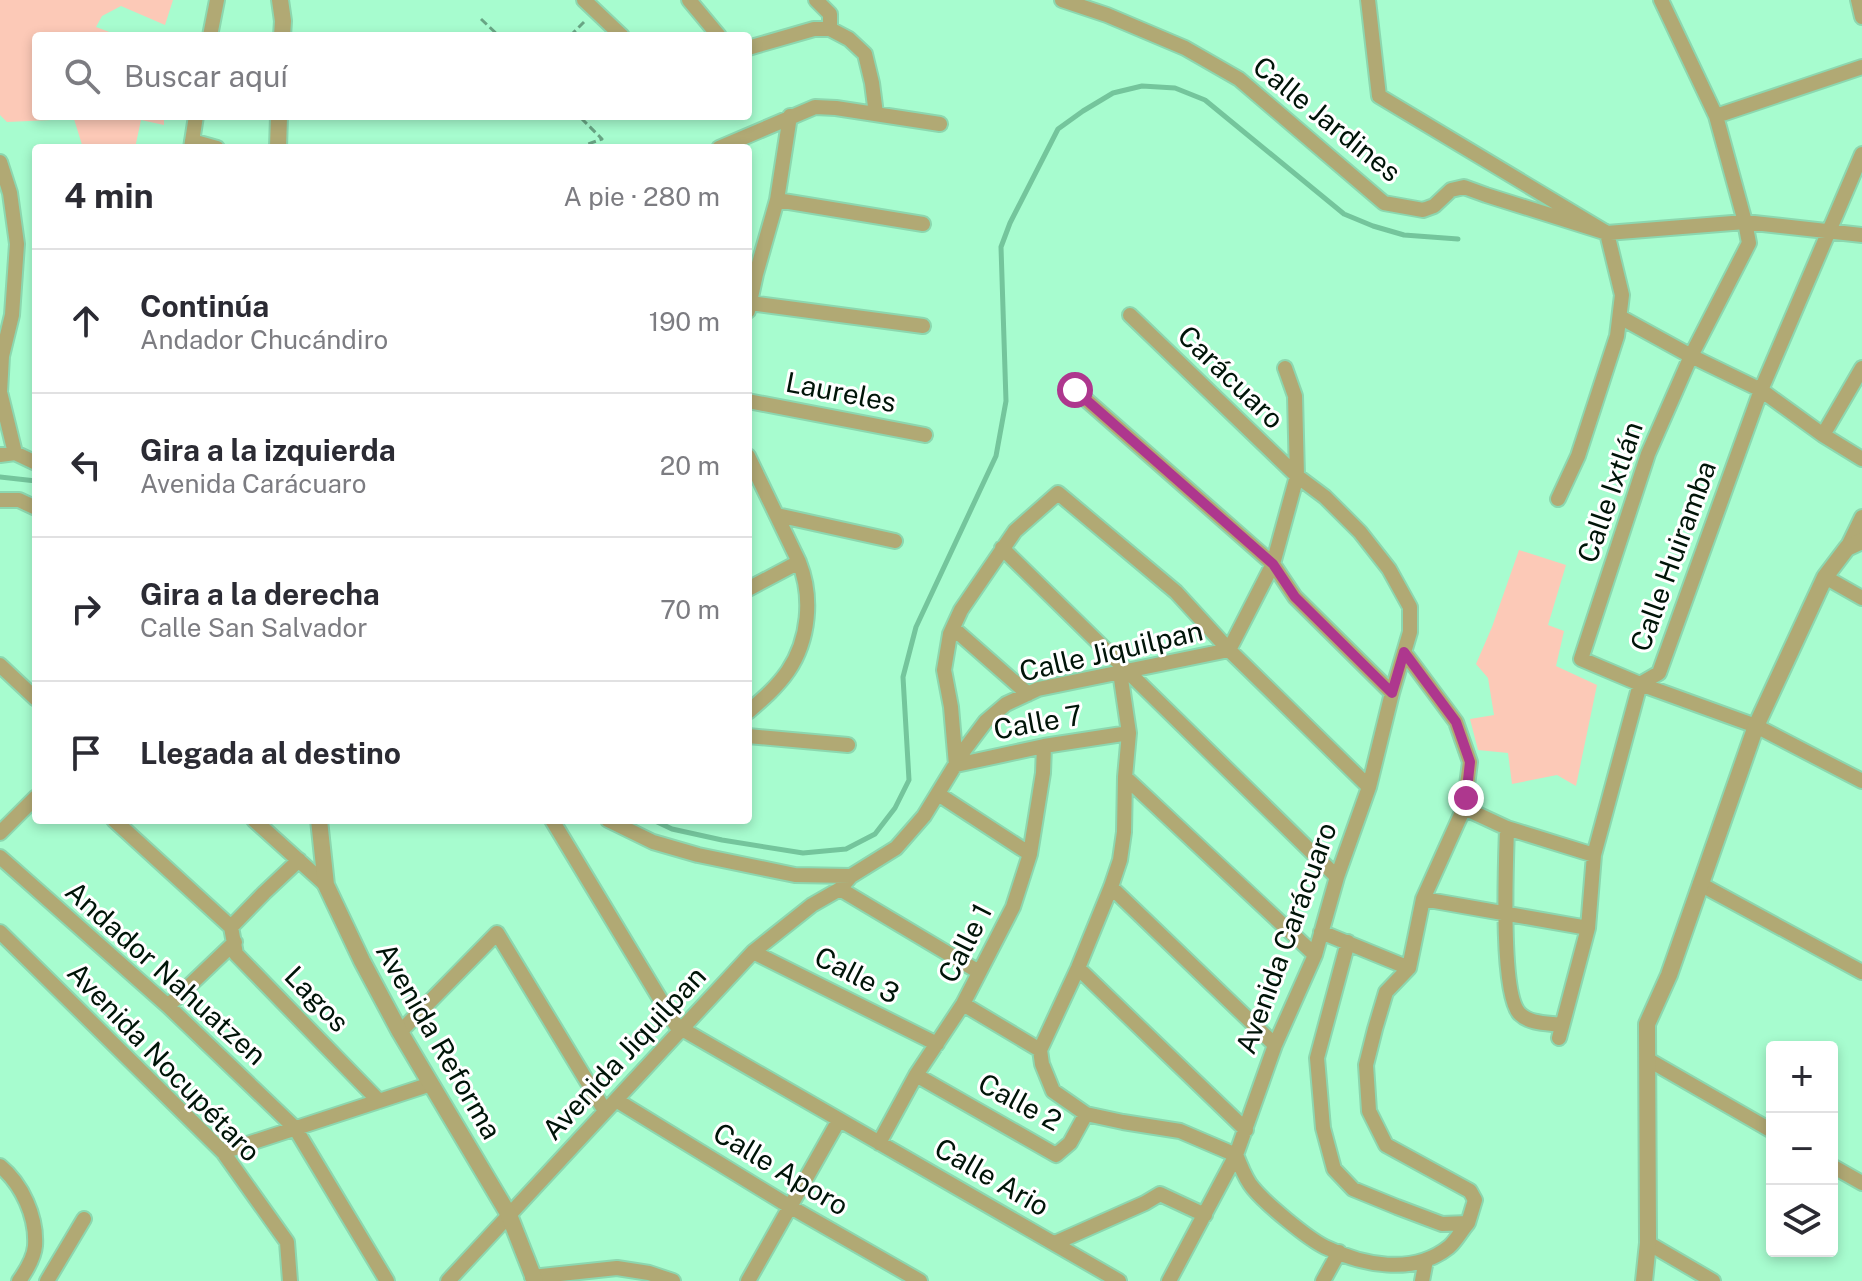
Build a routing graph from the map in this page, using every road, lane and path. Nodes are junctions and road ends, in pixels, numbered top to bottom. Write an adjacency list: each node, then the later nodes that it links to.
1 (217, 0): 15 (street)
2 (280, 0): 16 (street)
3 (584, 0): 11 (street)
4 (606, 0): 11 (street)
5 (689, 0): 20 (street)
6 (816, 0): 14 (street)
7 (1062, 0): 40 (street, Calle Jardines)
8 (1368, 0): 40 (street)
9 (1661, 0): 25 (street)
10 (1858, 0): 12 (street)
11 (595, 11): 18 (path); 19 (street)
12 (1862, 17)
13 (481, 19): 17 (path)
14 (830, 29): 21 (street); 23 (street)
15 (211, 32)
16 (282, 32)
17 (495, 32)
18 (574, 32)
19 (618, 32)
20 (716, 32)
21 (752, 47)
22 (1862, 67): 25 (street)
23 (876, 114): 24 (street); 29 (street)
24 (790, 116): 33 (street); 36 (street)
25 (1716, 116): 37 (street)
26 (195, 120): 30 (street)
27 (279, 120): 31 (street)
28 (583, 120): 32 (path)
29 (940, 124)
30 (192, 144)
31 (278, 144)
32 (588, 144)
33 (728, 144)
34 (1862, 154): 39 (street, Calle Huiramba)
35 (0, 162): 55 (street)
36 (777, 200): 38 (street); 42 (street)
37 (1745, 222): 39 (street); 40 (street); 47 (street, Calle Ixtlán)
38 (923, 224)
39 (1827, 232): 41 (street); 51 (street, Calle Huiramba)
40 (1607, 233): 45 (street)
41 (1862, 235)
42 (752, 275)
43 (752, 307): 46 (street)
44 (1130, 315): 58 (street, Carácuaro)
45 (1620, 317): 47 (street); 60 (street)
46 (923, 326)
47 (1691, 356): 51 (street); 78 (street, Calle Ixtlán)
48 (1285, 368): 58 (street, Calle Jiquilpan)
49 (1862, 368): 54 (street)
50 (1075, 390): 69 (street)
51 (1761, 390): 54 (street); 78 (street, Calle Huiramba)
52 (752, 402): 53 (street, Laureles)
53 (925, 435)
54 (1823, 435): 56 (street)
55 (7, 454): 57 (street)
56 (1862, 459)
57 (32, 462)
58 (1297, 476): 69 (street, Calle Jiquilpan); 75 (street, Avenida Carácuaro)
59 (753, 479): 63 (street)
60 (1558, 499)
61 (0, 500): 62 (street)
62 (32, 506)
63 (777, 515): 65 (street); 68 (street)
64 (1862, 517): 66 (street)
65 (895, 541)
66 (1854, 545): 70 (street)
67 (1002, 548): 73 (street); 74 (street); 77 (street)
68 (799, 562): 71 (street); 82 (street)
69 (1273, 564): 74 (street, Calle Jiquilpan); 79 (street)
70 (1825, 577): 72 (street); 83 (street)
71 (752, 587)
72 (1862, 598)
73 (953, 628): 80 (street); 88 (street)
74 (1229, 650): 77 (street, Calle Jiquilpan); 91 (street)
75 (1404, 652): 79 (street, Avenida Carácuaro); 94 (street)
76 (0, 665): 81 (street)
77 (1124, 672): 80 (street, Calle Jiquilpan); 84 (street); 107 (street)
78 (1640, 684): 83 (street); 103 (street, Calle Huiramba)
79 (1392, 693): 91 (street, Avenida Carácuaro)
80 (1028, 694): 88 (street, Calle Jiquilpan)
81 (32, 695)
82 (752, 709)
83 (1756, 726): 90 (street); 108 (street)
84 (1129, 733): 87 (street, Calle 7); 89 (street)
85 (752, 736): 86 (street)
86 (848, 745)
87 (1044, 746): 88 (street, Calle 7); 102 (street, Calle 1)
88 (956, 765): 92 (street, Calle Jiquilpan)
89 (1125, 777): 110 (street); 121 (street)
90 (1862, 781)
91 (1369, 787): 107 (street, Avenida Carácuaro)
92 (938, 794): 102 (street); 106 (street, Calle Jiquilpan)
93 (32, 801): 101 (street)
94 (1464, 808): 100 (street); 112 (street)
95 (118, 824): 114 (street)
96 (258, 824): 105 (street)
97 (319, 824): 109 (street, Avenida Reforma)
98 (554, 824): 128 (street)
99 (616, 824): 106 (street)
100 (1507, 828): 103 (street); 113 (street)
101 (0, 833)
102 (1030, 854): 124 (street, Calle 1)
103 (1594, 855): 115 (street, Calle Huiramba)
104 (0, 857): 127 (street, Andador Nahuatzen)
105 (299, 860): 109 (street); 114 (street)
106 (851, 876): 111 (street, Avenida Jiquilpan)
107 (1337, 877): 117 (street, Avenida Carácuaro)
108 (1700, 884): 125 (street); 133 (street)
109 (326, 885): 129 (street, Avenida Reforma)
110 (1111, 887): 122 (street); 131 (street)
111 (840, 889): 120 (street, Avenida Jiquilpan); 124 (street)
112 (1423, 899): 113 (street); 123 (street)
113 (1504, 914): 115 (street); 115 (street, Calle Huiramba)
114 (231, 927): 118 (street, Lagos)
115 (1588, 928)
116 (0, 932): 144 (street, Avenida Nocupétaro)
117 (1321, 932): 119 (street); 121 (street, Avenida Carácuaro)
118 (235, 942): 127 (street); 136 (street, Lagos)
119 (1348, 942): 123 (street); 153 (street)
120 (753, 952): 128 (street, Avenida Jiquilpan); 130 (street, Calle 3)
121 (1315, 955): 131 (street, Avenida Carácuaro)
122 (1078, 968): 132 (street); 142 (street)
123 (1409, 968): 153 (street)
124 (979, 972): 126 (street, Calle 1)
125 (1862, 972)
126 (963, 1004): 130 (street, Calle 1); 132 (street)
127 (168, 1006): 140 (street, Andador Nahuatzen)
128 (681, 1031): 137 (street, Avenida Jiquilpan); 139 (street, Calle Ario)
129 (400, 1032): 135 (street, Avenida Reforma); 137 (street)
130 (937, 1044): 134 (street, Calle 1)
131 (1275, 1045): 142 (street, Avenida Carácuaro)
132 (1040, 1050): 138 (street)
133 (1647, 1059): 141 (street); 155 (street)
134 (916, 1075): 138 (street, Calle 2); 143 (street, Calle 1)
135 (431, 1084): 136 (street); 150 (street, Avenida Reforma)
136 (379, 1101): 140 (street)
137 (610, 1105): 149 (street, Calle Aporo); 150 (street, Avenida Jiquilpan)
138 (1086, 1114): 145 (street)
139 (839, 1120): 143 (street, Calle Ario); 149 (street)
140 (295, 1128): 144 (street); 162 (street, Andador Nahuatzen)
141 (1766, 1128)
142 (1246, 1130): 145 (street, Avenida Carácuaro)
143 (879, 1143): 154 (street, Calle Ario)
144 (223, 1152): 161 (street, Avenida Nocupétaro)
145 (1236, 1155): 151 (street, Avenida Carácuaro); 156 (street)
146 (0, 1166): 159 (street)
147 (1838, 1169): 148 (street)
148 (1862, 1183)
149 (789, 1206): 165 (street); 166 (street, Calle Aporo)
150 (509, 1215): 158 (street, Avenida Reforma); 163 (street, Avenida Jiquilpan)
151 (1205, 1215): 154 (street); 168 (street, Avenida Carácuaro)
152 (84, 1219): 160 (street)
153 (1468, 1223): 157 (street)
154 (1055, 1243): 167 (street, Calle Ario)
155 (1648, 1243): 171 (street); 172 (street)
156 (1339, 1252): 157 (street); 169 (street)
157 (1426, 1260): 170 (street)
158 (534, 1279): 164 (street)
159 (19, 1281)
160 (47, 1281)
161 (290, 1281)
162 (387, 1281)
163 (448, 1281)
164 (673, 1281)
165 (748, 1281)
166 (920, 1281)
167 (1119, 1281)
168 (1169, 1281)
169 (1323, 1281)
170 (1422, 1281)
171 (1644, 1281)
172 (1713, 1281)

